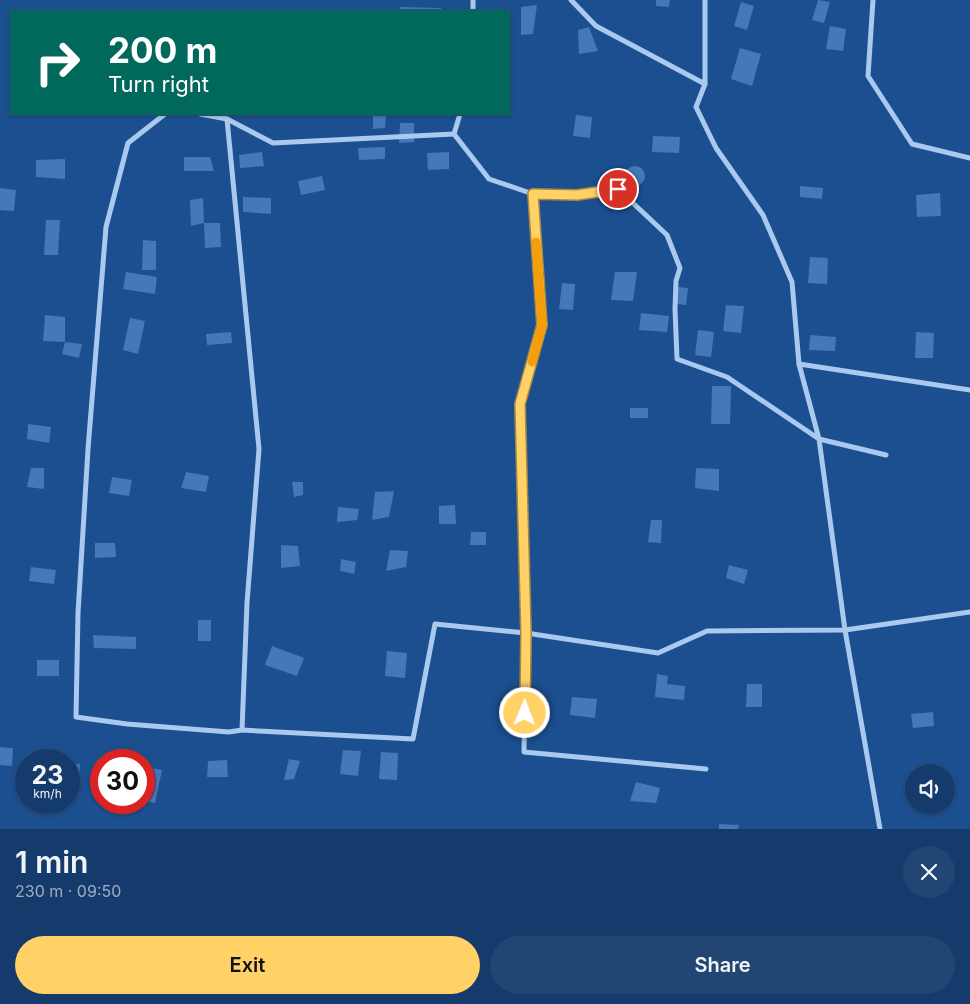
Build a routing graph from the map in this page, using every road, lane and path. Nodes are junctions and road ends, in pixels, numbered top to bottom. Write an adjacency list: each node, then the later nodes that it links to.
1 (571, 0): 4 (street)
2 (705, 0): 4 (street)
3 (873, 0): 10 (street)
4 (705, 84): 12 (street)
5 (164, 115): 19 (street)
6 (205, 115): 8 (street)
7 (460, 115): 9 (street)
8 (227, 119): 9 (street); 19 (street)
9 (454, 134): 11 (street)
10 (970, 158)
11 (533, 194): 14 (street); 18 (street)
12 (799, 364): 13 (street); 14 (street)
13 (970, 390)
14 (819, 439): 15 (street); 17 (street)
15 (886, 455)
16 (970, 612): 17 (street)
17 (845, 630): 18 (street); 21 (street)
18 (526, 633): 19 (street); 20 (street)
19 (242, 730)
20 (706, 769)
21 (880, 829)

